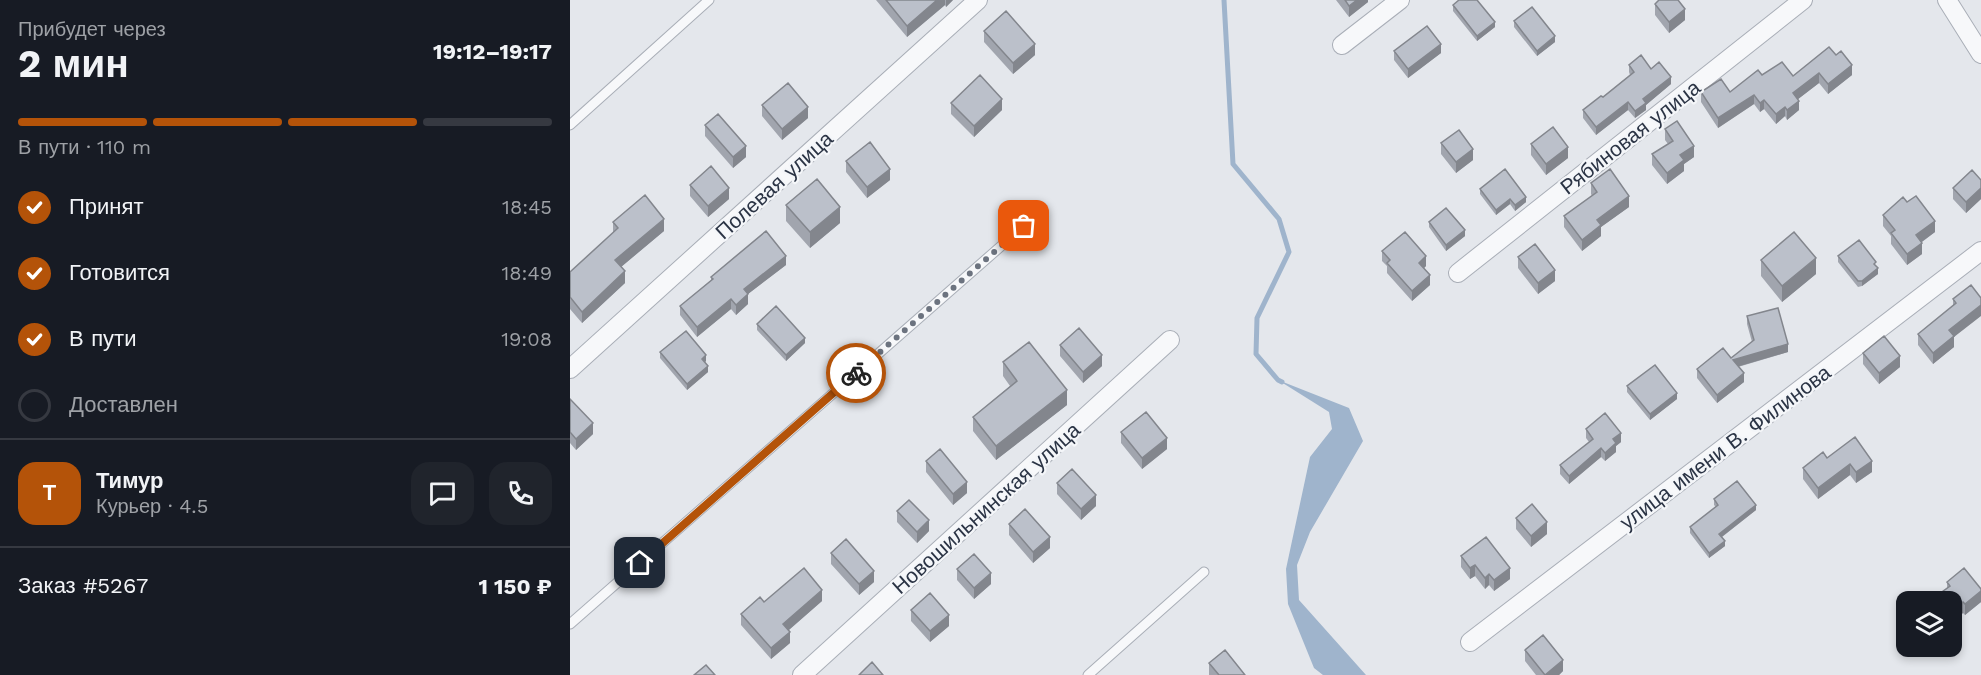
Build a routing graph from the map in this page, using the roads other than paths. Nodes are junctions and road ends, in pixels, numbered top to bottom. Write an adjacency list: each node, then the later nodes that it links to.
1 (709, 0): 8 (lane)
2 (978, 0): 13 (street, Полевая улица)
3 (1400, 0): 6 (street)
4 (1803, 0): 11 (street, Рябиновая улица)
5 (1947, 0): 7 (street)
6 (1342, 45)
7 (1981, 54)
8 (570, 125)
9 (1024, 226): 15 (lane)
10 (1981, 251): 16 (street, улица имени В. Филинова)
11 (1458, 273)
12 (1170, 340): 17 (street, Новошильнинская улица)
13 (570, 369)
14 (1204, 572): 18 (lane)
15 (570, 624)
16 (1470, 642)
17 (802, 675)
18 (1088, 675)

